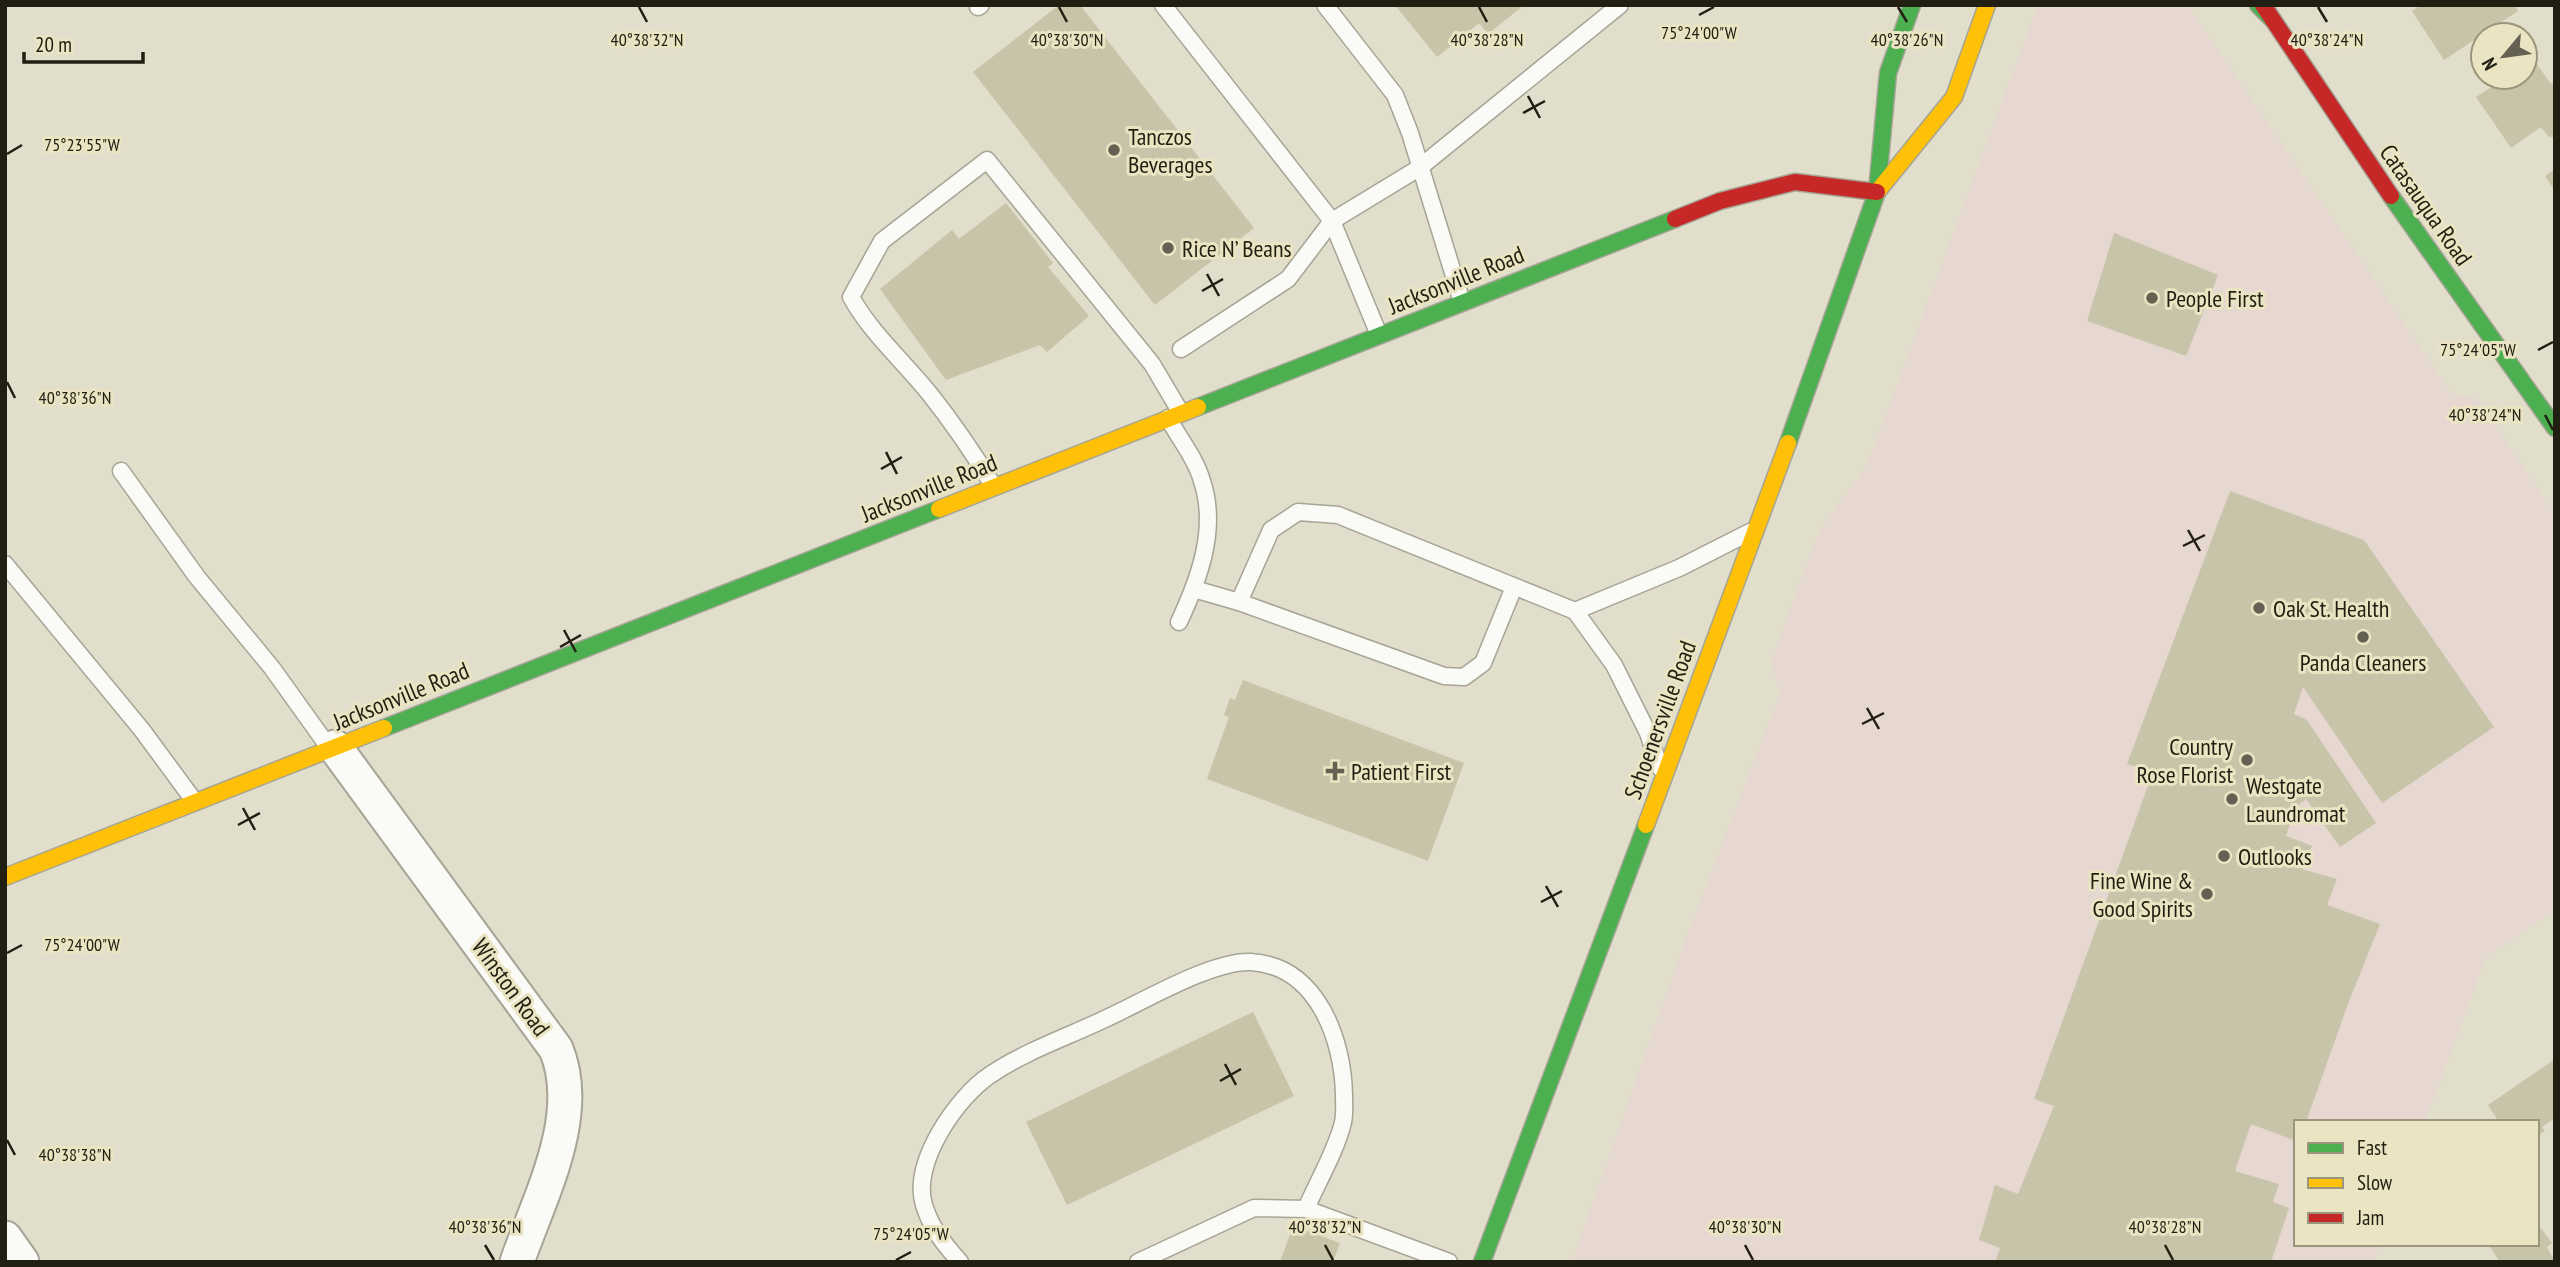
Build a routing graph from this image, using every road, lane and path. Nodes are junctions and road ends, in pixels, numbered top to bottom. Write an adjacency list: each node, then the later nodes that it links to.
1 (1163, 5): 9 (lane)
2 (1325, 5): 7 (lane)
3 (1620, 5): 7 (lane)
4 (1912, 5): 8 (street, Schoenersville Road)
5 (1987, 5): 8 (street, Schoenersville Road)
6 (2260, 5): 14 (street, Catasauqua Road)
7 (1419, 168): 9 (lane); 10 (lane)
8 (1877, 192): 10 (street, Jacksonville Road); 17 (street, Schoenersville Road)
9 (1332, 221): 11 (lane); 12 (lane)
10 (1462, 302): 11 (street, Jacksonville Road)
11 (1379, 335): 13 (street, Jacksonville Road)
12 (1181, 349)
13 (1175, 416): 16 (street, Jacksonville Road); 16 (lane); 20 (lane)
14 (2555, 428)
15 (121, 471): 24 (lane)
16 (994, 487): 24 (street, Jacksonville Road)
17 (1755, 529): 22 (lane); 25 (street, Schoenersville Road)
18 (5, 564): 26 (lane)
19 (1514, 587): 21 (lane); 21 (lane); 22 (lane)
20 (1194, 589): 21 (lane); 23 (lane)
21 (1239, 602)
22 (1575, 611): 25 (lane)
23 (1179, 622)
24 (332, 748): 26 (street, Jacksonville Road); 31 (street, Winston Road)
25 (1663, 777): 35 (street, Schoenersville Road)
26 (195, 802): 27 (street, Jacksonville Road)
27 (5, 877)
28 (1306, 1209): 32 (lane); 33 (lane); 34 (lane)
29 (5, 1238): 30 (street)
30 (22, 1262)
31 (517, 1262)
32 (960, 1262)
33 (1138, 1262)
34 (1449, 1262)
35 (1482, 1262)

